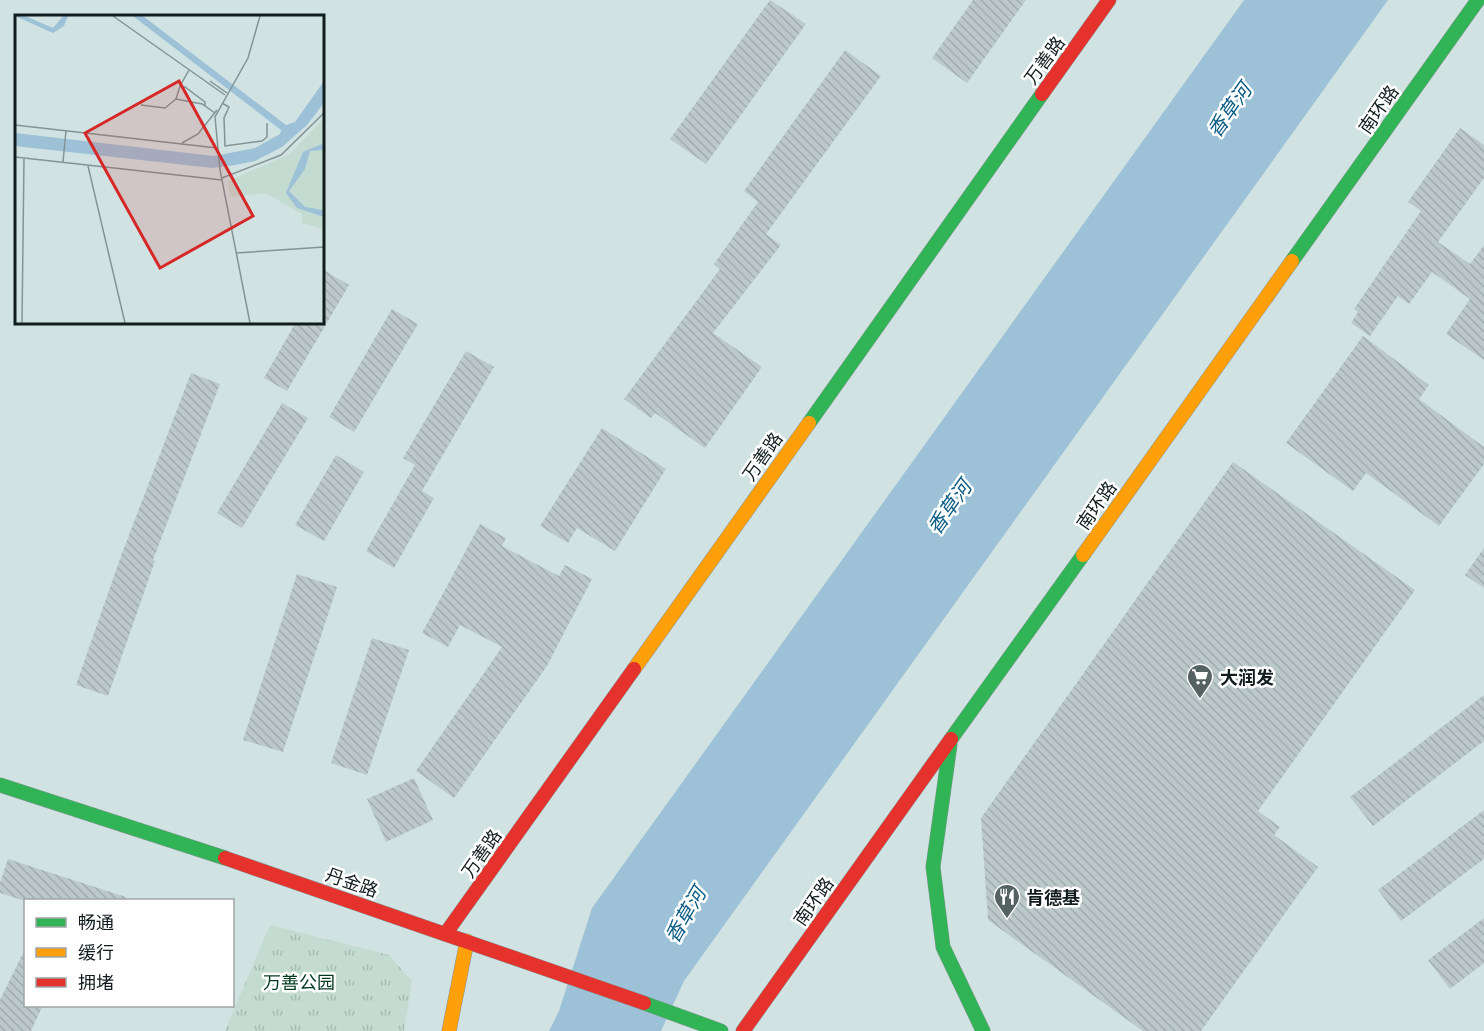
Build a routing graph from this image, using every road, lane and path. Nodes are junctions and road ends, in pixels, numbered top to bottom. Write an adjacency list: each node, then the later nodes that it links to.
1 (1109, 0): 5 (main road, 万善路)
2 (1478, 0): 3 (main road, 南环路)
3 (951, 740): 9 (main road, 南环路); 10 (main road)
4 (0, 785): 5 (main road, 丹金路)
5 (446, 933): 6 (main road, 丹金路)
6 (467, 941): 7 (main road); 8 (main road, 丹金路)
7 (449, 1031)
8 (721, 1031)
9 (742, 1031)
10 (983, 1031)

